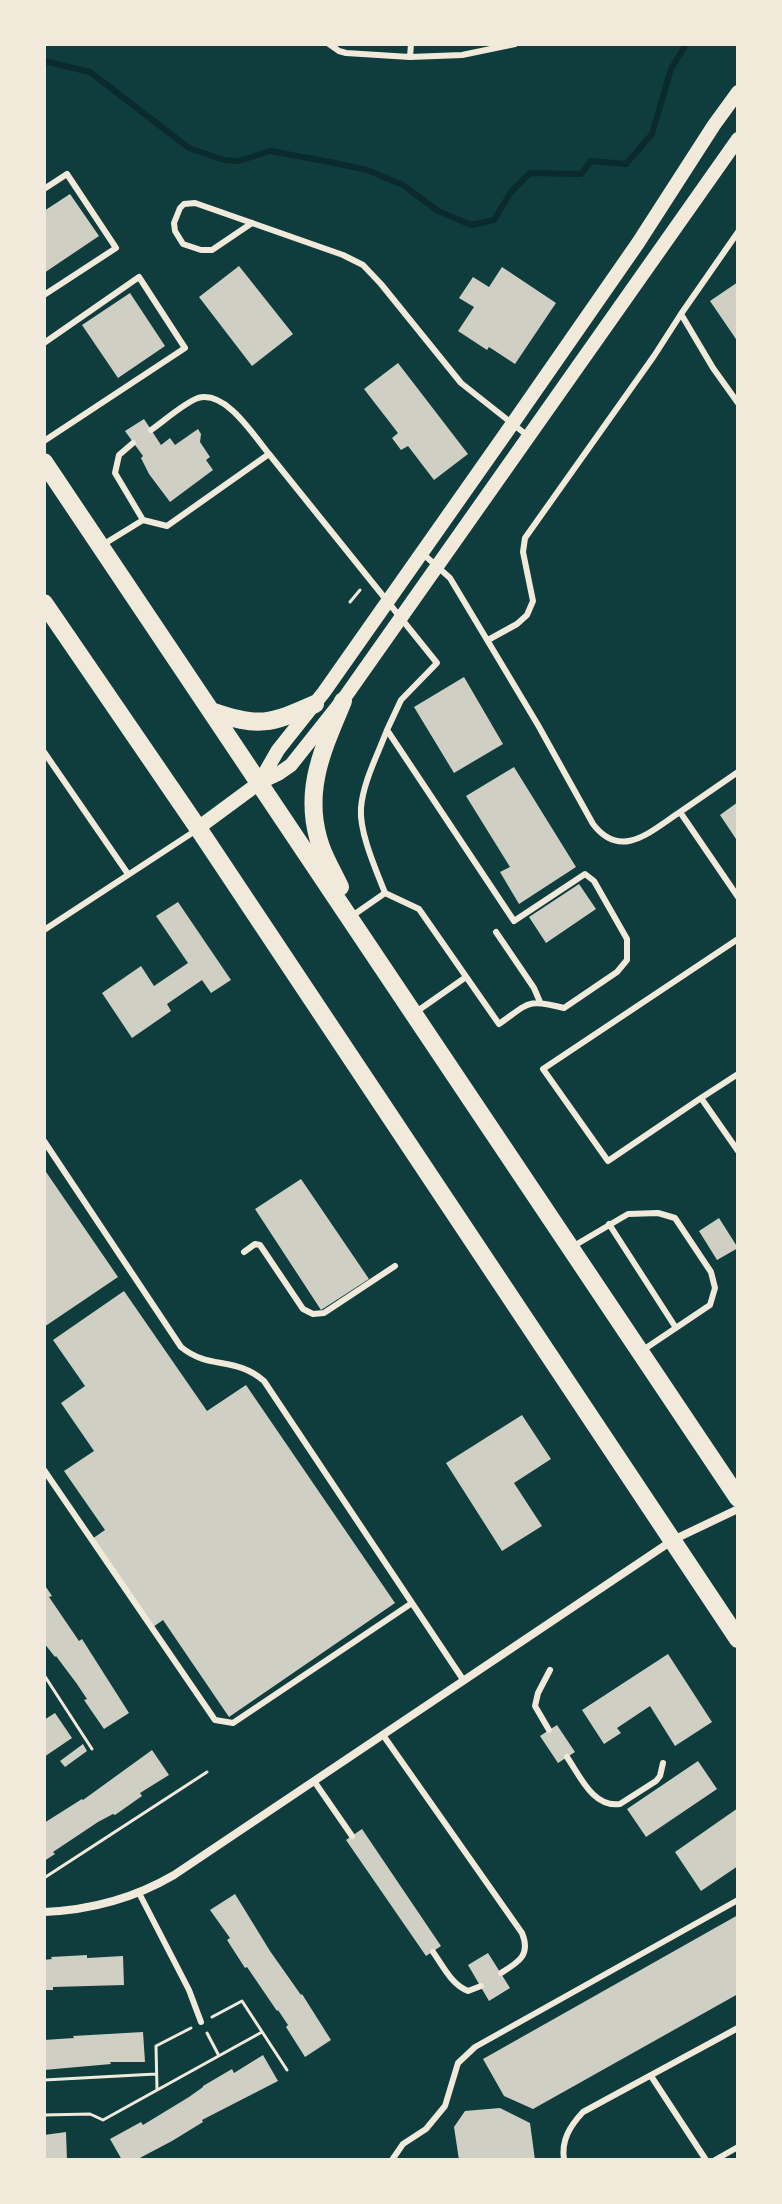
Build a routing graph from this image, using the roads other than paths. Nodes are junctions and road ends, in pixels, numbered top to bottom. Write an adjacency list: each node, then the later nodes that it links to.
1 (329, 44): 4 (lane)
2 (411, 44): 4 (lane)
3 (515, 44): 4 (lane)
4 (410, 57)
5 (738, 92): 14 (street)
6 (738, 139): 16 (street)
7 (44, 189): 10 (lane)
8 (252, 223): 8 (lane); 14 (lane)
9 (738, 232): 11 (lane)
10 (44, 295)
11 (681, 314): 13 (lane); 28 (lane)
12 (44, 343): 17 (lane)
13 (738, 403)
14 (513, 423): 16 (lane); 23 (street)
15 (151, 430): 19 (lane)
16 (528, 436): 24 (street)
17 (44, 441)
18 (133, 443): 21 (lane)
19 (269, 454): 21 (lane); 25 (lane)
20 (44, 462): 22 (main road)
21 (143, 520): 22 (lane)
22 (101, 546): 31 (main road)
23 (422, 553): 24 (lane); 25 (street)
24 (438, 566): 27 (street); 28 (lane)
25 (388, 602): 27 (lane); 30 (street)
26 (44, 603): 37 (main road)
27 (402, 618): 29 (street); 32 (lane)
28 (488, 640): 36 (lane)
29 (343, 701): 35 (street); 41 (main road)
30 (315, 704): 31 (main road); 35 (street)
31 (211, 711): 35 (main road)
32 (387, 730): 39 (lane); 46 (lane)
33 (45, 755): 38 (lane)
34 (738, 772): 36 (lane)
35 (259, 783): 37 (street); 41 (main road)
36 (680, 812): 40 (lane)
37 (198, 828): 38 (lane); 61 (main road)
38 (128, 874): 42 (lane)
39 (385, 893): 41 (lane); 45 (lane)
40 (738, 897)
41 (352, 916): 47 (main road)
42 (44, 930)
43 (496, 932): 46 (lane)
44 (738, 939): 49 (lane)
45 (466, 977): 46 (lane); 47 (lane)
46 (540, 1002)
47 (413, 1013): 53 (main road)
48 (738, 1074): 49 (lane)
49 (701, 1098): 51 (lane)
50 (44, 1141): 62 (lane)
51 (738, 1151)
52 (609, 1224): 53 (lane); 56 (lane); 56 (lane)
53 (571, 1248): 57 (main road)
54 (244, 1252): 55 (lane)
55 (395, 1266)
56 (676, 1328): 57 (lane)
57 (640, 1352): 59 (main road)
58 (44, 1470): 62 (lane)
59 (738, 1498)
60 (738, 1509): 61 (street)
61 (673, 1540): 63 (main road); 65 (street)
62 (412, 1603): 65 (lane)
63 (738, 1639)
64 (550, 1670): 66 (lane)
65 (464, 1681): 67 (street)
66 (549, 1730)
67 (383, 1735): 70 (street); 76 (lane)
68 (567, 1757): 69 (lane)
69 (663, 1763)
70 (314, 1781): 71 (lane); 72 (street)
71 (352, 1836)
72 (139, 1893): 74 (street); 78 (lane)
73 (738, 1900): 82 (lane)
74 (44, 1912)
75 (433, 1952): 77 (lane)
76 (501, 1973)
77 (481, 1986)
78 (201, 2022)
79 (738, 2028): 80 (lane)
80 (651, 2076): 83 (lane); 84 (lane)
81 (738, 2147): 85 (lane)
82 (392, 2160)
83 (564, 2160)
84 (706, 2160)
85 (715, 2160)

